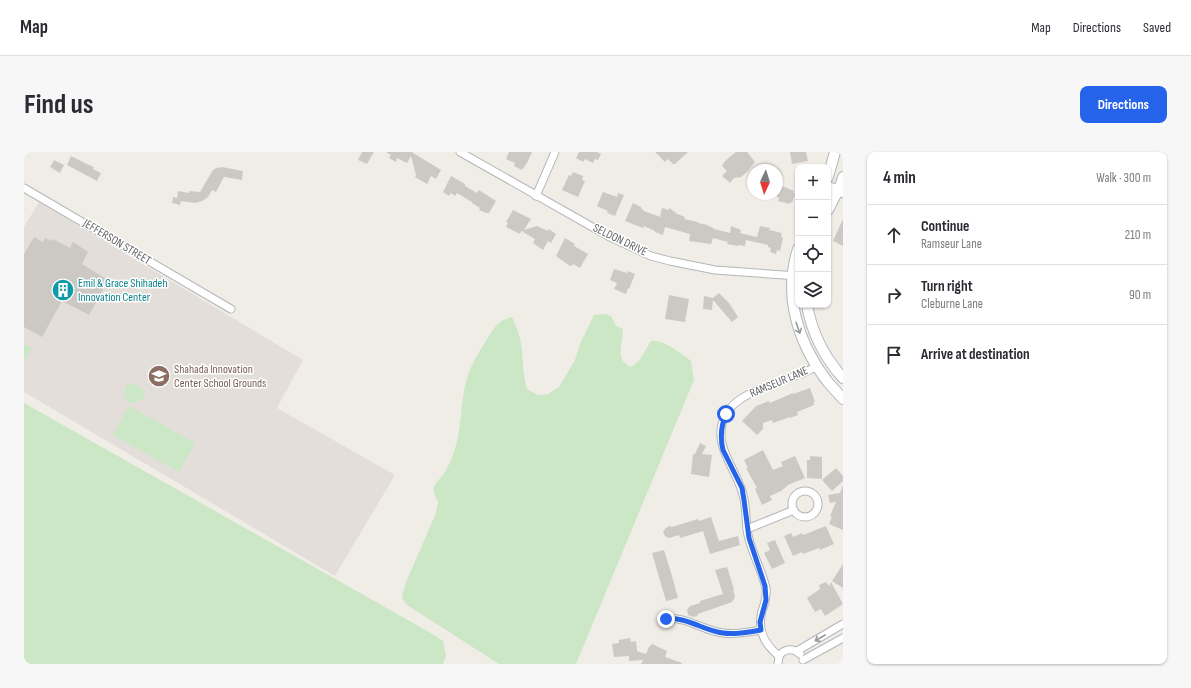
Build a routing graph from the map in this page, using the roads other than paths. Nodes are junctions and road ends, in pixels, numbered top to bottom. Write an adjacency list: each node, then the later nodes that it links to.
1 (460, 152): 9 (street, SELDON DRIVE)
2 (555, 152): 9 (street)
3 (834, 152): 4 (main road)
4 (831, 164)
5 (843, 177): 8 (main road)
6 (24, 188): 13 (street, JEFFERSON STREET)
7 (831, 188): 8 (street)
8 (840, 192): 10 (main road)
9 (536, 196): 11 (street, SELDON DRIVE)
10 (831, 206)
11 (795, 275): 14 (main road, one-way to 14)
12 (808, 308): 15 (main road)
13 (231, 309)
14 (817, 366): 16 (main road); 18 (street, RAMSEUR LANE)
15 (843, 378)
16 (843, 399)
17 (794, 510): 18 (street)
18 (747, 529): 21 (street, RAMSEUR LANE)
19 (666, 619): 21 (street)
20 (843, 624): 23 (street, one-way to 23)
21 (761, 630): 24 (street)
22 (843, 638): 25 (street)
23 (797, 651): 24 (street); 25 (street)
24 (779, 656): 26 (street)
25 (803, 662)
26 (778, 664)

